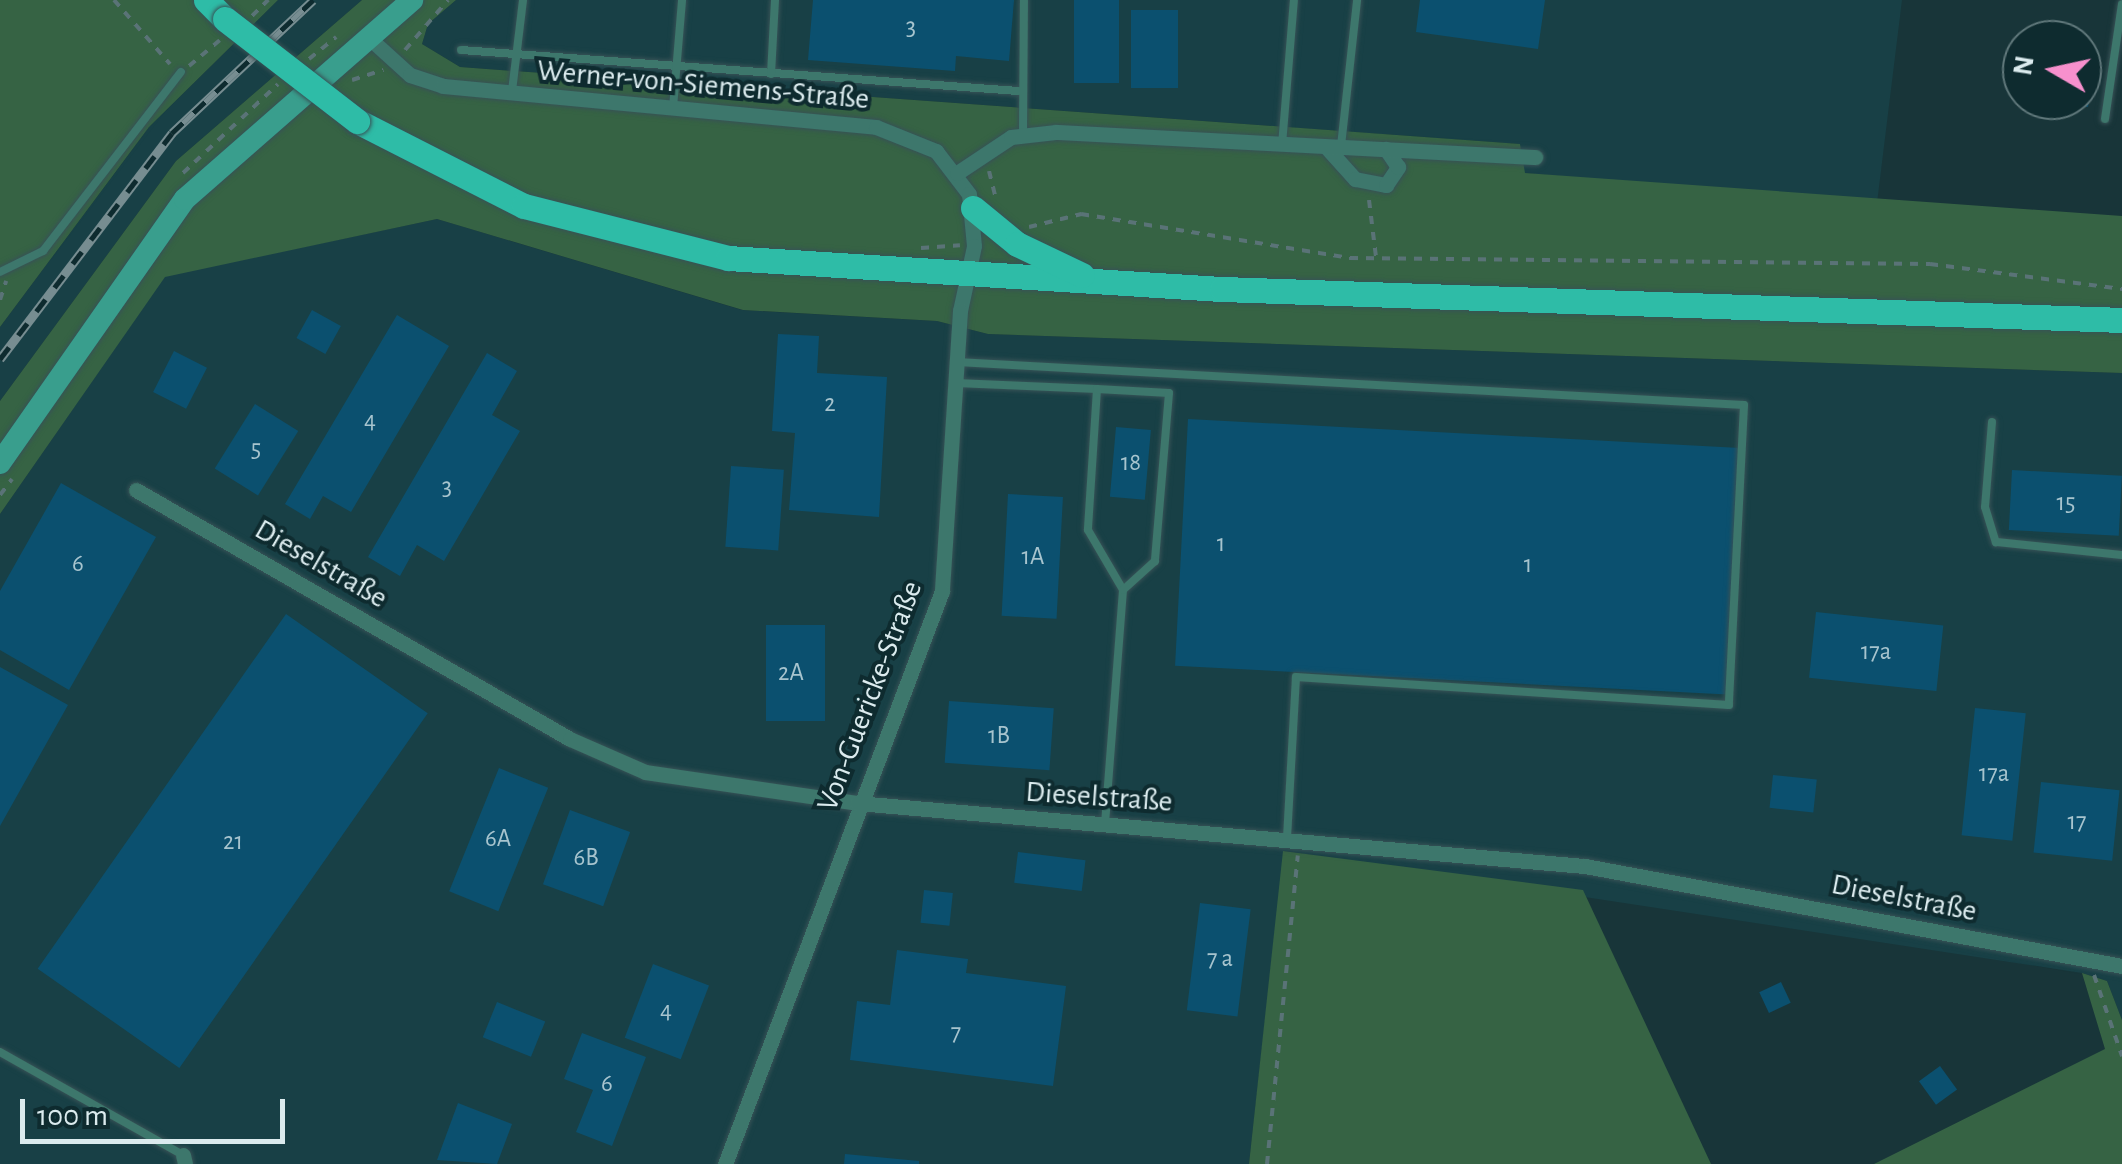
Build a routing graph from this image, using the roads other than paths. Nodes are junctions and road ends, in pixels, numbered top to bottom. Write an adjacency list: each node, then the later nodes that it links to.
1 (206, 0): 28 (main road, bridge)
2 (412, 0): 10 (main road)
3 (523, 0): 12 (lane)
4 (682, 0): 13 (lane)
5 (776, 0): 15 (lane)
6 (1024, 0): 16 (lane)
7 (1294, 0): 21 (lane)
8 (1357, 0): 22 (lane)
9 (2122, 4): 19 (lane)
10 (367, 36): 17 (street, Werner-von-Siemens-Straße); 35 (main road)
11 (461, 50): 12 (lane)
12 (518, 54): 13 (lane); 17 (lane)
13 (676, 68): 15 (lane); 18 (lane)
14 (181, 72): 27 (lane)
15 (772, 74): 16 (lane)
16 (1018, 92): 20 (lane)
17 (512, 95): 18 (street, Werner-von-Siemens-Straße)
18 (674, 108): 25 (street, Werner-von-Siemens-Straße)
19 (2105, 120)
20 (1024, 134): 21 (street); 25 (street)
21 (1282, 146): 22 (street)
22 (1334, 147): 23 (street); 23 (street)
23 (1386, 149): 24 (street)
24 (1535, 157)
25 (957, 172): 26 (street, Von-Guericke-Straße)
26 (973, 208): 28 (street, Von-Guericke-Straße); 29 (main road)
27 (4, 272)
28 (967, 275): 29 (main road); 31 (street, Von-Guericke-Straße)
29 (1100, 283): 30 (main road)
30 (2122, 320)
31 (957, 362): 32 (street, Von-Guericke-Straße); 41 (lane)
32 (956, 383): 33 (lane); 39 (street, Von-Guericke-Straße)
33 (1097, 389): 38 (lane); 38 (lane)
34 (1992, 422): 37 (lane)
35 (11, 463)
36 (136, 490): 39 (street, Dieselstraße)
37 (2122, 555)
38 (1123, 590): 40 (lane)
39 (857, 803): 40 (street, Dieselstraße); 45 (street, Von-Guericke-Straße)
40 (1105, 826): 41 (street, Dieselstraße)
41 (1292, 839): 42 (street, Dieselstraße)
42 (2122, 966)
43 (0, 1052): 44 (lane)
44 (184, 1159)
45 (725, 1164)

